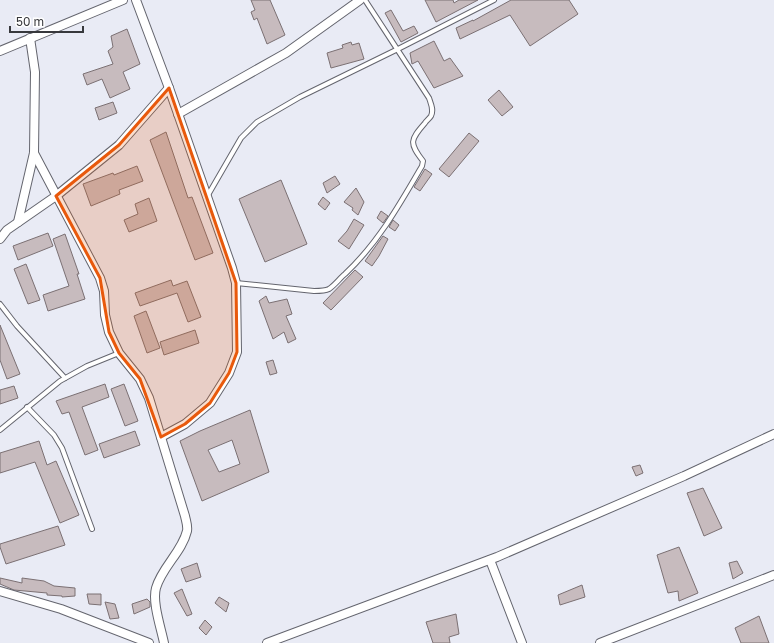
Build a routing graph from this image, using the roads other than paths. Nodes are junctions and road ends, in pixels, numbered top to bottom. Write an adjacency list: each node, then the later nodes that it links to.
1 (123, 0): 6 (street)
2 (136, 0): 9 (street)
3 (360, 0): 10 (street)
4 (365, 0): 7 (lane)
5 (494, 0): 7 (lane)
6 (30, 38): 8 (street); 11 (street)
7 (398, 49): 13 (lane); 16 (lane)
8 (0, 51)
9 (169, 88): 10 (street); 12 (street)
10 (178, 114): 13 (street)
11 (34, 153): 12 (street); 14 (street)
12 (56, 196): 14 (street); 18 (street)
13 (207, 197): 16 (street)
14 (18, 222): 15 (street)
15 (0, 239)
16 (236, 283): 23 (street)
17 (0, 304): 19 (lane)
18 (119, 353): 19 (lane); 23 (street)
19 (65, 378): 20 (lane)
20 (27, 407): 21 (lane); 24 (lane)
21 (0, 430)
22 (774, 434): 25 (street)
23 (161, 437): 29 (street)
24 (92, 529)
25 (490, 560): 30 (street); 31 (street)
26 (774, 575): 32 (street)
27 (0, 591): 28 (street)
28 (149, 643)
29 (164, 643)
30 (267, 643)
31 (522, 643)
32 (600, 643)

